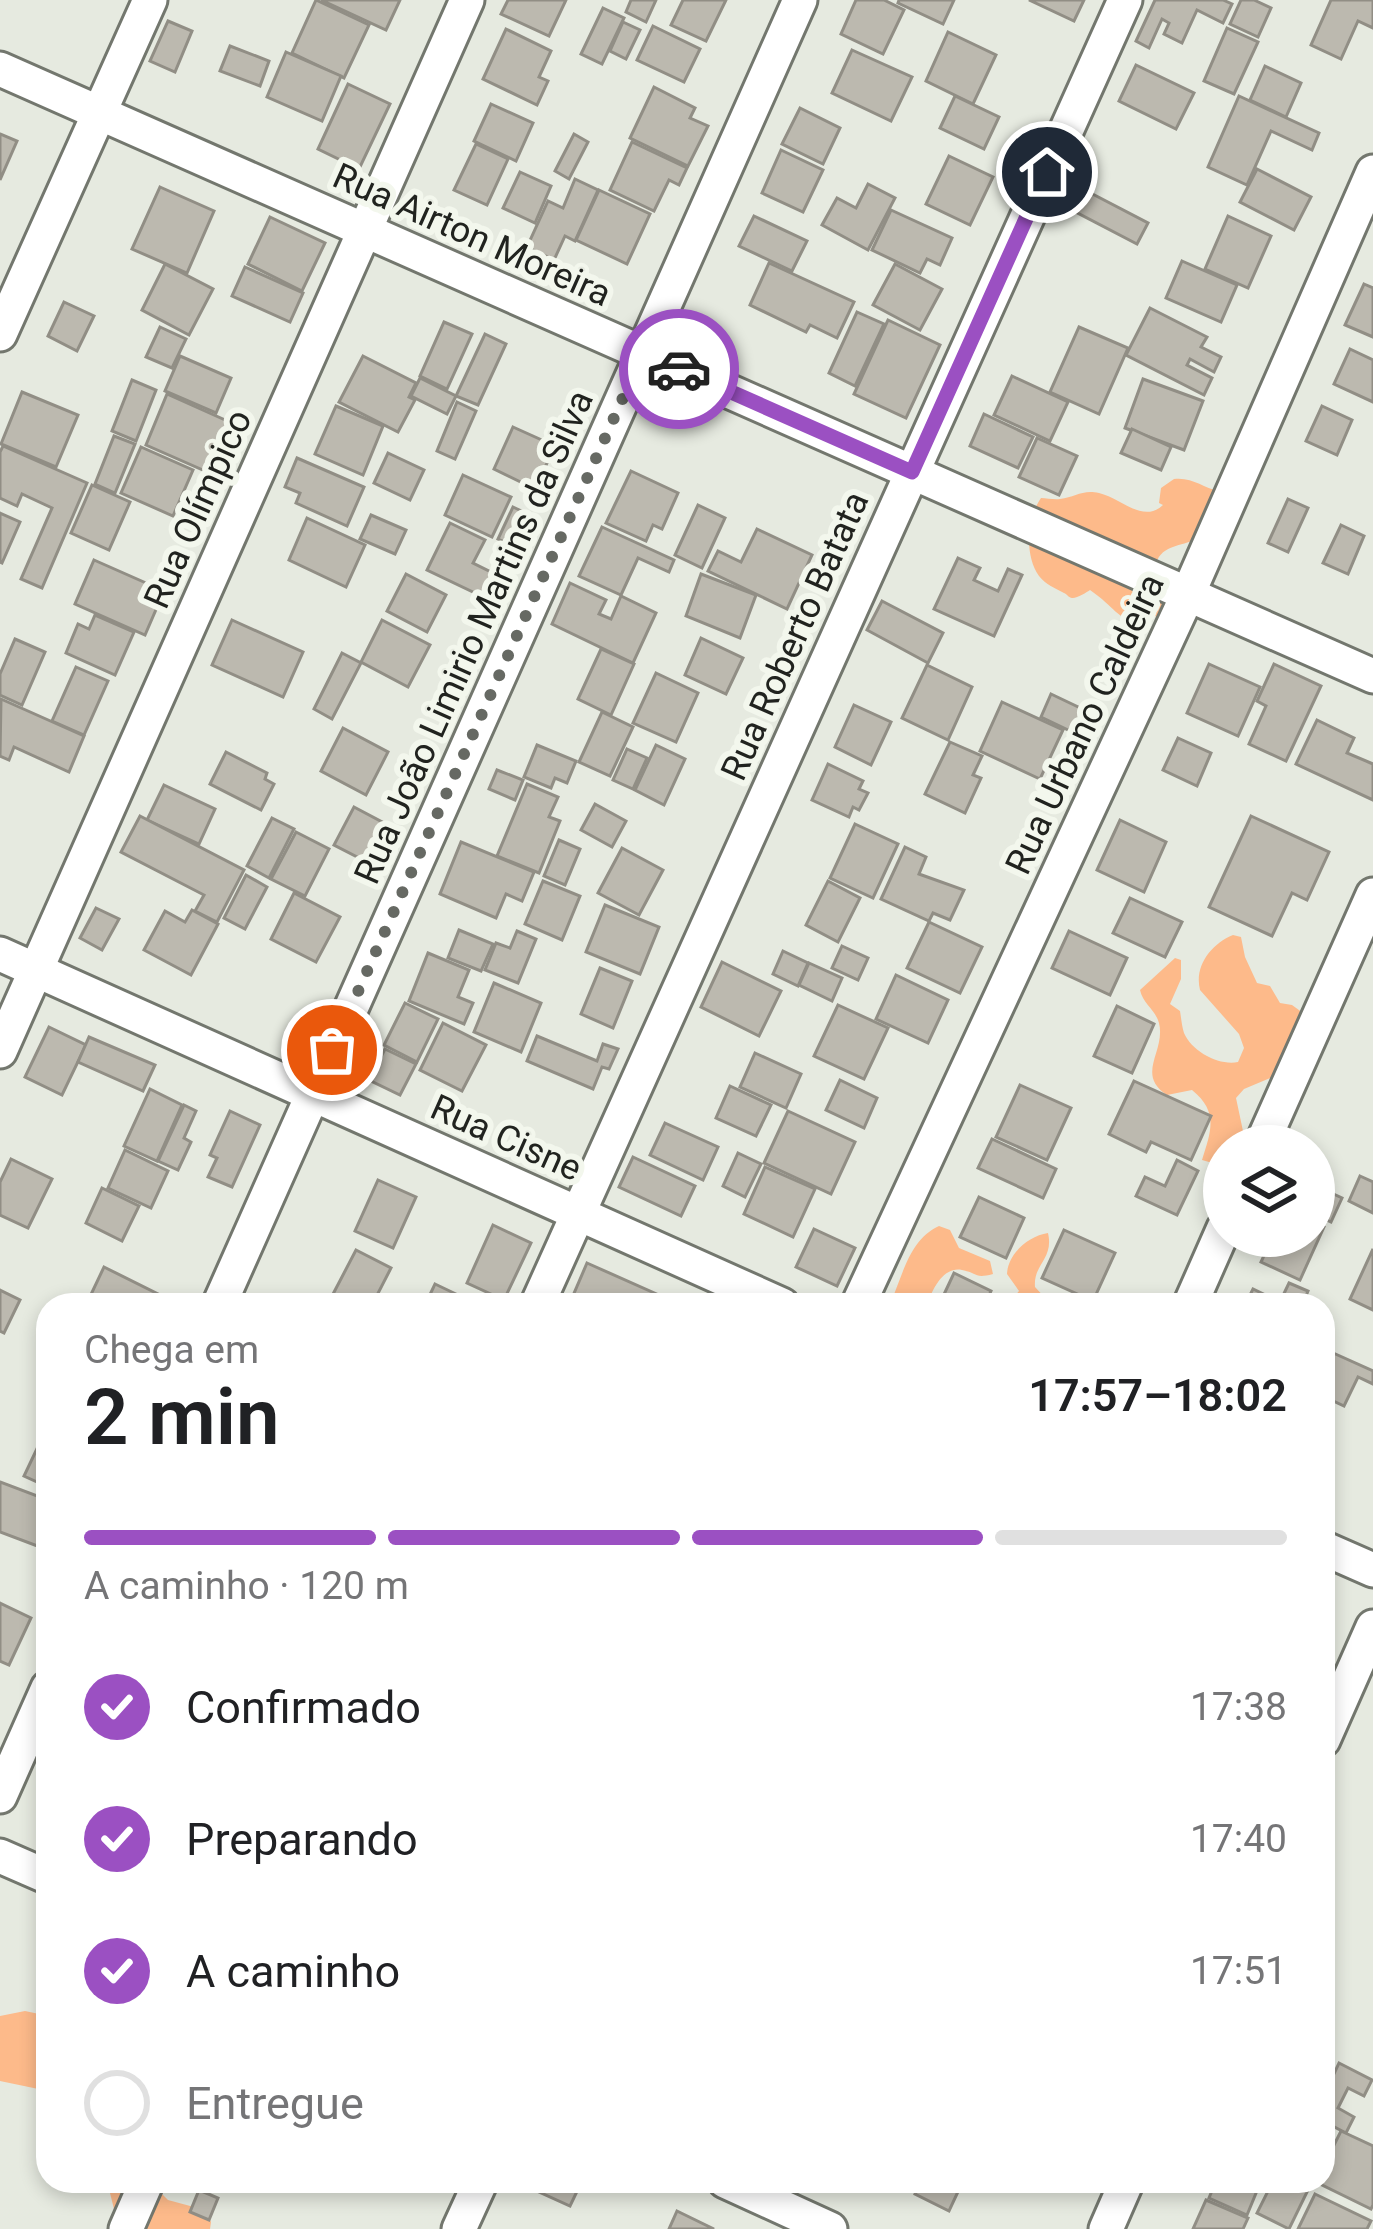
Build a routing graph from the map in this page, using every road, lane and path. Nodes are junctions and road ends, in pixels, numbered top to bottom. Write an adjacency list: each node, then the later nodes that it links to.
1 (150, 0): 6 (street)
2 (467, 0): 8 (street, Rua Olímpico)
3 (800, 0): 10 (street, Rua João Limirio Martins da Silva)
4 (1125, 0): 11 (street, Rua Roberto Batata)
5 (0, 69): 6 (street, Rua Airton Moreira)
6 (101, 113): 8 (street, Rua Airton Moreira); 9 (street)
7 (1373, 172): 12 (street, Rua Urbano Caldeira)
8 (365, 230): 10 (street, Rua Airton Moreira); 16 (street, Rua Olímpico)
9 (0, 334)
10 (643, 353): 11 (street, Rua Airton Moreira); 18 (street, Rua João Limirio Martins da Silva)
11 (912, 472): 12 (street, Rua Airton Moreira); 20 (street, Rua Roberto Batata)
12 (1189, 595): 13 (street, Rua Airton Moreira); 25 (street, Rua Urbano Caldeira)
13 (1373, 676)
14 (1373, 895): 19 (street)
15 (0, 954): 16 (street, Rua Cisne)
16 (36, 970): 17 (street, Rua Olímpico); 18 (street, Rua Cisne)
17 (0, 1051)
18 (313, 1094): 20 (street, Rua Cisne); 22 (street, Rua João Limirio Martins da Silva)
19 (1270, 1125)
20 (578, 1213): 23 (street, Rua Roberto Batata); 24 (street, Rua Cisne)
21 (1211, 1257): 26 (street)
22 (223, 1293)
23 (542, 1293)
24 (755, 1293)
25 (865, 1293)
26 (1195, 1293)
27 (1335, 1553): 28 (street)
28 (1373, 1570)
29 (1373, 1628): 30 (street)
30 (1335, 1713)
31 (36, 1715): 32 (street)
32 (0, 1796)
33 (0, 1856): 34 (street)
34 (36, 1872)
35 (142, 2193): 40 (street)
36 (476, 2193): 41 (street)
37 (754, 2193): 39 (street)
38 (1122, 2193): 43 (street)
39 (787, 2207): 42 (street)
40 (126, 2229)
41 (459, 2229)
42 (830, 2229)
43 (1106, 2229)

